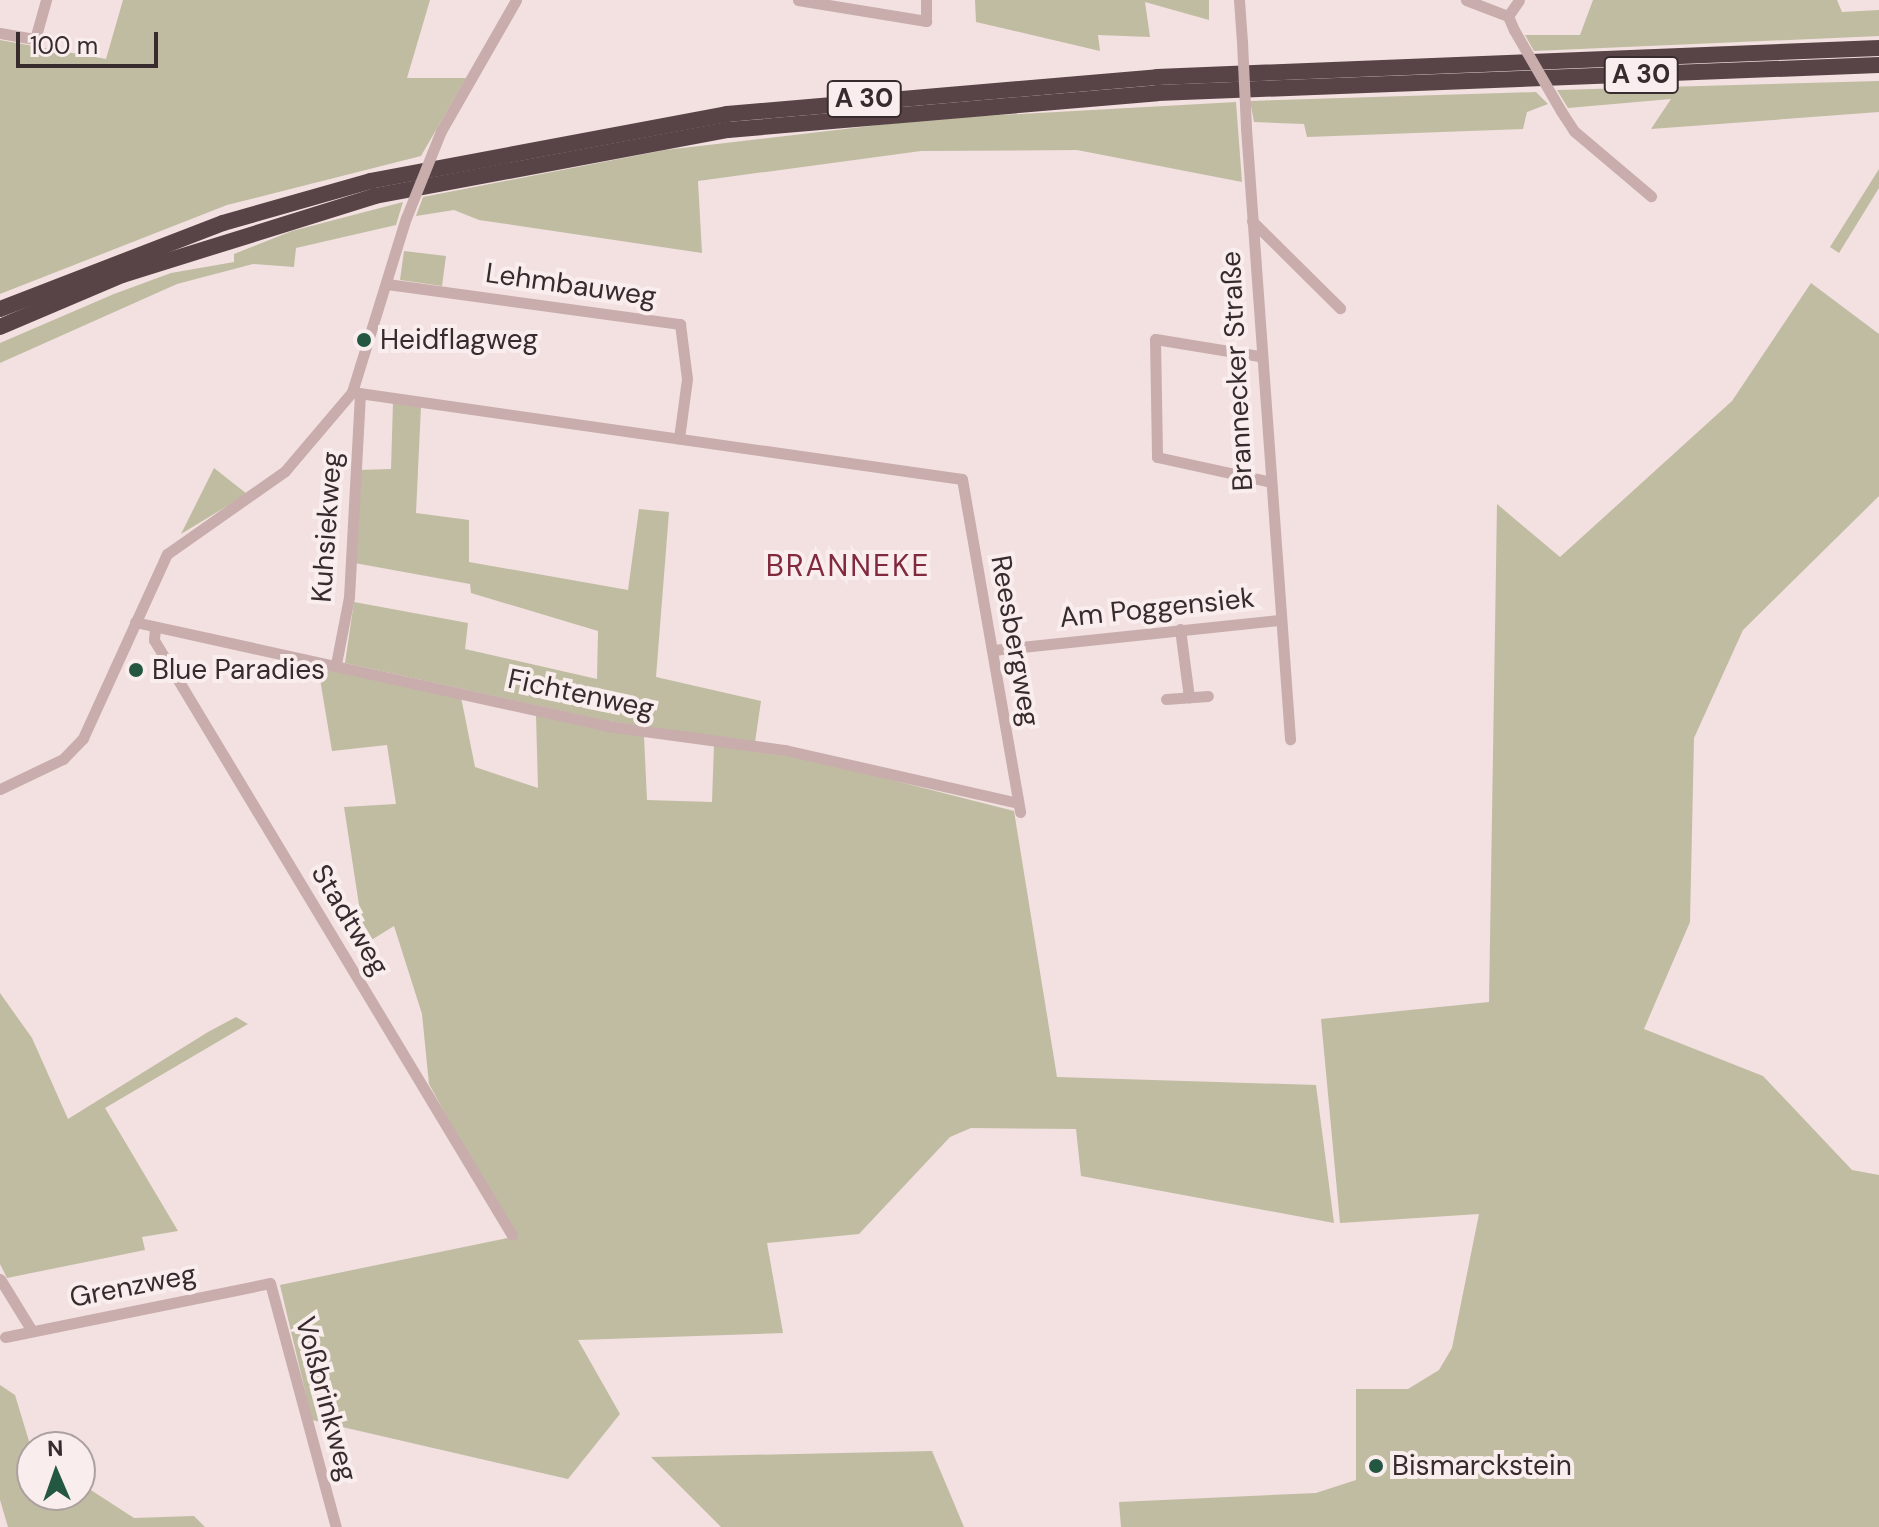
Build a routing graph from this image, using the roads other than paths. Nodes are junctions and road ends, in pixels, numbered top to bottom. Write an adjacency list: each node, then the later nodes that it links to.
1 (46, 0): 9 (street)
2 (516, 0): 14 (street, bridge)
3 (798, 0): 4 (street)
4 (926, 0)
5 (1239, 0): 13 (street, Brannecker Straße, bridge)
6 (1466, 0): 8 (street)
7 (1519, 0): 8 (street)
8 (1508, 16): 12 (street, bridge)
9 (0, 33)
10 (1879, 48): 16 (highway, A 30)
11 (1879, 65): 17 (highway, A 30)
12 (1651, 196)
13 (1252, 221): 15 (street); 18 (street, Brannecker Straße)
14 (387, 284): 19 (street); 20 (street, Lehmbauweg)
15 (1340, 308)
16 (0, 309)
17 (0, 327)
18 (1259, 356): 21 (street, Brannecker Straße); 21 (street)
19 (356, 392): 20 (street); 23 (street); 27 (street, Kuhsiekweg)
20 (679, 438): 26 (street, Reesbergweg)
21 (1267, 481): 22 (street, Brannecker Straße)
22 (1278, 620): 25 (street, Am Poggensiek); 31 (street, Brannecker Straße)
23 (135, 622): 24 (street, Fichtenweg); 32 (street)
24 (155, 628): 27 (street, Fichtenweg); 34 (street, Stadtweg)
25 (1180, 629): 26 (street, Am Poggensiek); 29 (street)
26 (993, 650): 33 (street, Reesbergweg)
27 (336, 664): 33 (street, Fichtenweg)
28 (1208, 696): 29 (street)
29 (1189, 697): 30 (street)
30 (1166, 699)
31 (1290, 739)
32 (0, 789)
33 (1019, 807)
34 (512, 1235)
35 (0, 1279): 37 (street)
36 (270, 1283): 37 (street, Grenzweg); 39 (street, Voßbrinkweg)
37 (32, 1331): 38 (street, Grenzweg)
38 (5, 1337)
39 (336, 1527)

